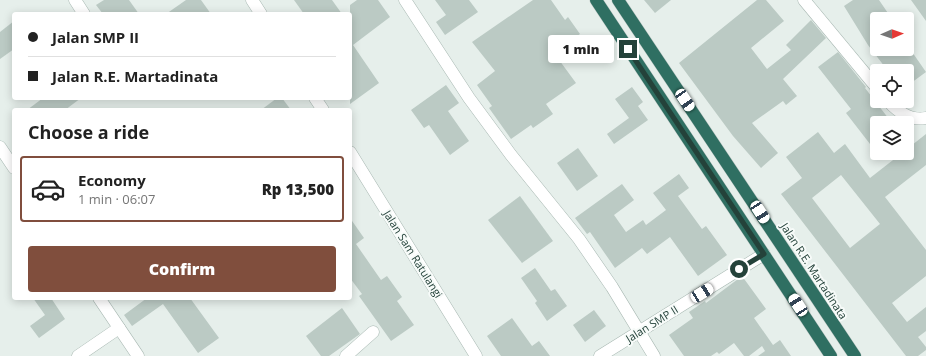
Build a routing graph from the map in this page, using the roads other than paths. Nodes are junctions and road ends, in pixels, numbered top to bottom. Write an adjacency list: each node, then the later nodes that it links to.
1 (75, 0): 7 (street)
2 (252, 0): 8 (street)
3 (405, 0): 21 (street)
4 (596, 0): 15 (highway)
5 (618, 0): 13 (highway, Jalan R.E. Martadinata)
6 (804, 0): 9 (street)
7 (83, 12)
8 (260, 12)
9 (870, 80)
10 (894, 108): 11 (street)
11 (926, 118)
12 (0, 147): 16 (street)
13 (719, 151): 15 (highway); 29 (highway, Jalan R.E. Martadinata)
14 (352, 155): 25 (street, Jalan Sam Ratulangi)
15 (704, 162): 17 (highway)
16 (12, 165)
17 (764, 254): 21 (street, Jalan SMP II); 28 (highway)
18 (100, 300): 19 (street)
19 (119, 328): 22 (street); 23 (street)
20 (373, 332): 24 (street)
21 (639, 332): 26 (street, Jalan SMP II); 27 (street)
22 (78, 356)
23 (138, 356)
24 (346, 356)
25 (476, 356)
26 (600, 356)
27 (654, 356)
28 (831, 356)
29 (855, 356)

